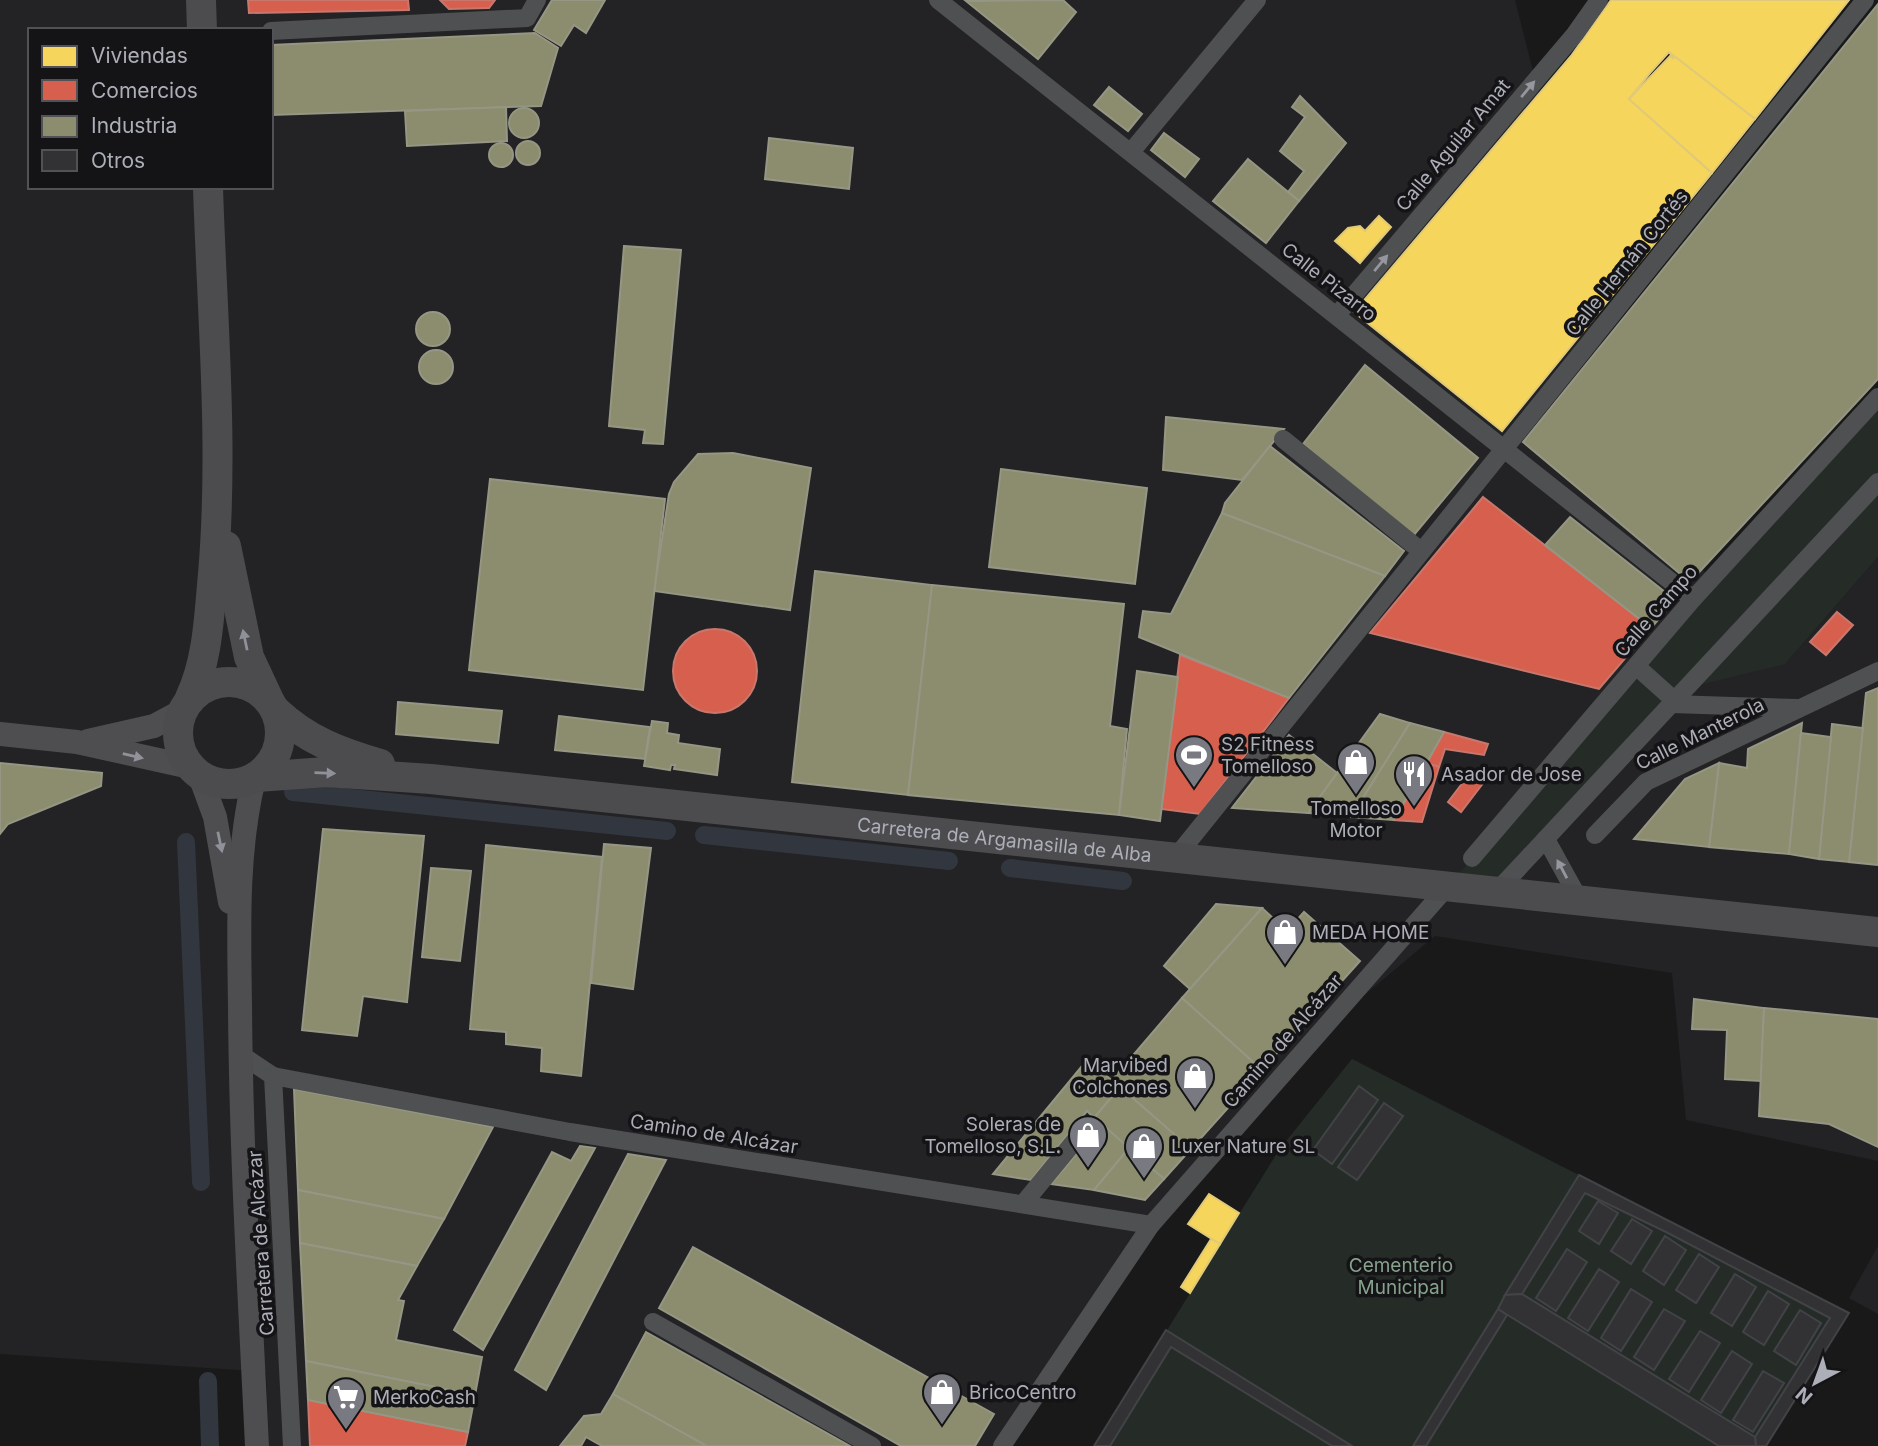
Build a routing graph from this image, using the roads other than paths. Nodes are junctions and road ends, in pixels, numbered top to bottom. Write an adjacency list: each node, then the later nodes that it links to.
1 (201, 0): 7 (highway)
2 (537, 0): 8 (street)
3 (938, 0): 9 (street, Calle Pizarro)
4 (1257, 0): 9 (street)
5 (1599, 0): 11 (street, Calle Aguilar Amat, one-way to 5)
6 (1865, 0): 14 (street, Calle Hernán Cortés)
7 (202, 28)
8 (273, 31)
9 (1131, 152): 11 (street, Calle Pizarro)
10 (208, 189): 16 (highway)
11 (1337, 315): 14 (street, Calle Pizarro)
12 (1878, 397): 18 (street, Calle Campo)
13 (1283, 439): 17 (street)
14 (1505, 448): 17 (street, Calle Hernán Cortés); 18 (street, Calle Pizarro)
15 (1878, 482): 21 (street)
16 (220, 508): 22 (highway); 23 (highway, one-way to 16)
17 (1421, 551): 34 (street, Calle Hernán Cortés)
18 (1693, 599): 19 (street, Calle Campo)
19 (1636, 666): 21 (street); 35 (street, Calle Campo)
20 (1878, 671): 24 (street, Calle Manterola)
21 (1673, 702): 24 (street, Calle Manterola); 28 (street)
22 (186, 705): 23 (highway); 26 (main road); 27 (highway)
23 (273, 707): 29 (highway); 30 (highway)
24 (1800, 709): 31 (street, Calle Manterola)
25 (0, 734): 26 (main road)
26 (77, 742): 27 (main road, one-way to 27)
27 (195, 772): 29 (highway); 40 (main road, one-way to 40)
28 (1603, 777): 31 (street); 33 (street)
29 (255, 778): 30 (highway, one-way to 30); 40 (main road)
30 (430, 779): 34 (highway, Carretera de Argamasilla de Alba)
31 (1627, 798): 32 (street, Calle Manterola)
32 (1595, 835)
33 (1546, 839): 37 (street); 38 (street, one-way to 33)
34 (1176, 857): 36 (highway, Carretera de Argamasilla de Alba)
35 (1472, 859)
36 (1448, 886): 37 (highway, Carretera de Argamasilla de Alba); 45 (street, Camino de Alcázar)
37 (1498, 890): 38 (highway, Carretera de Argamasilla de Alba)
38 (1579, 899): 39 (highway, Carretera de Argamasilla de Alba)
39 (1878, 932)
40 (240, 962): 41 (main road)
41 (240, 1054): 42 (street); 47 (main road)
42 (272, 1076): 44 (street, Camino de Alcázar); 48 (street, Carretera de Alcázar)
43 (1087, 1126): 44 (street)
44 (1023, 1204): 45 (street, Camino de Alcázar)
45 (1151, 1225): 50 (street, Camino de Alcázar)
46 (653, 1322): 49 (street)
47 (257, 1446)
48 (292, 1446)
49 (872, 1446)
50 (1002, 1446)

